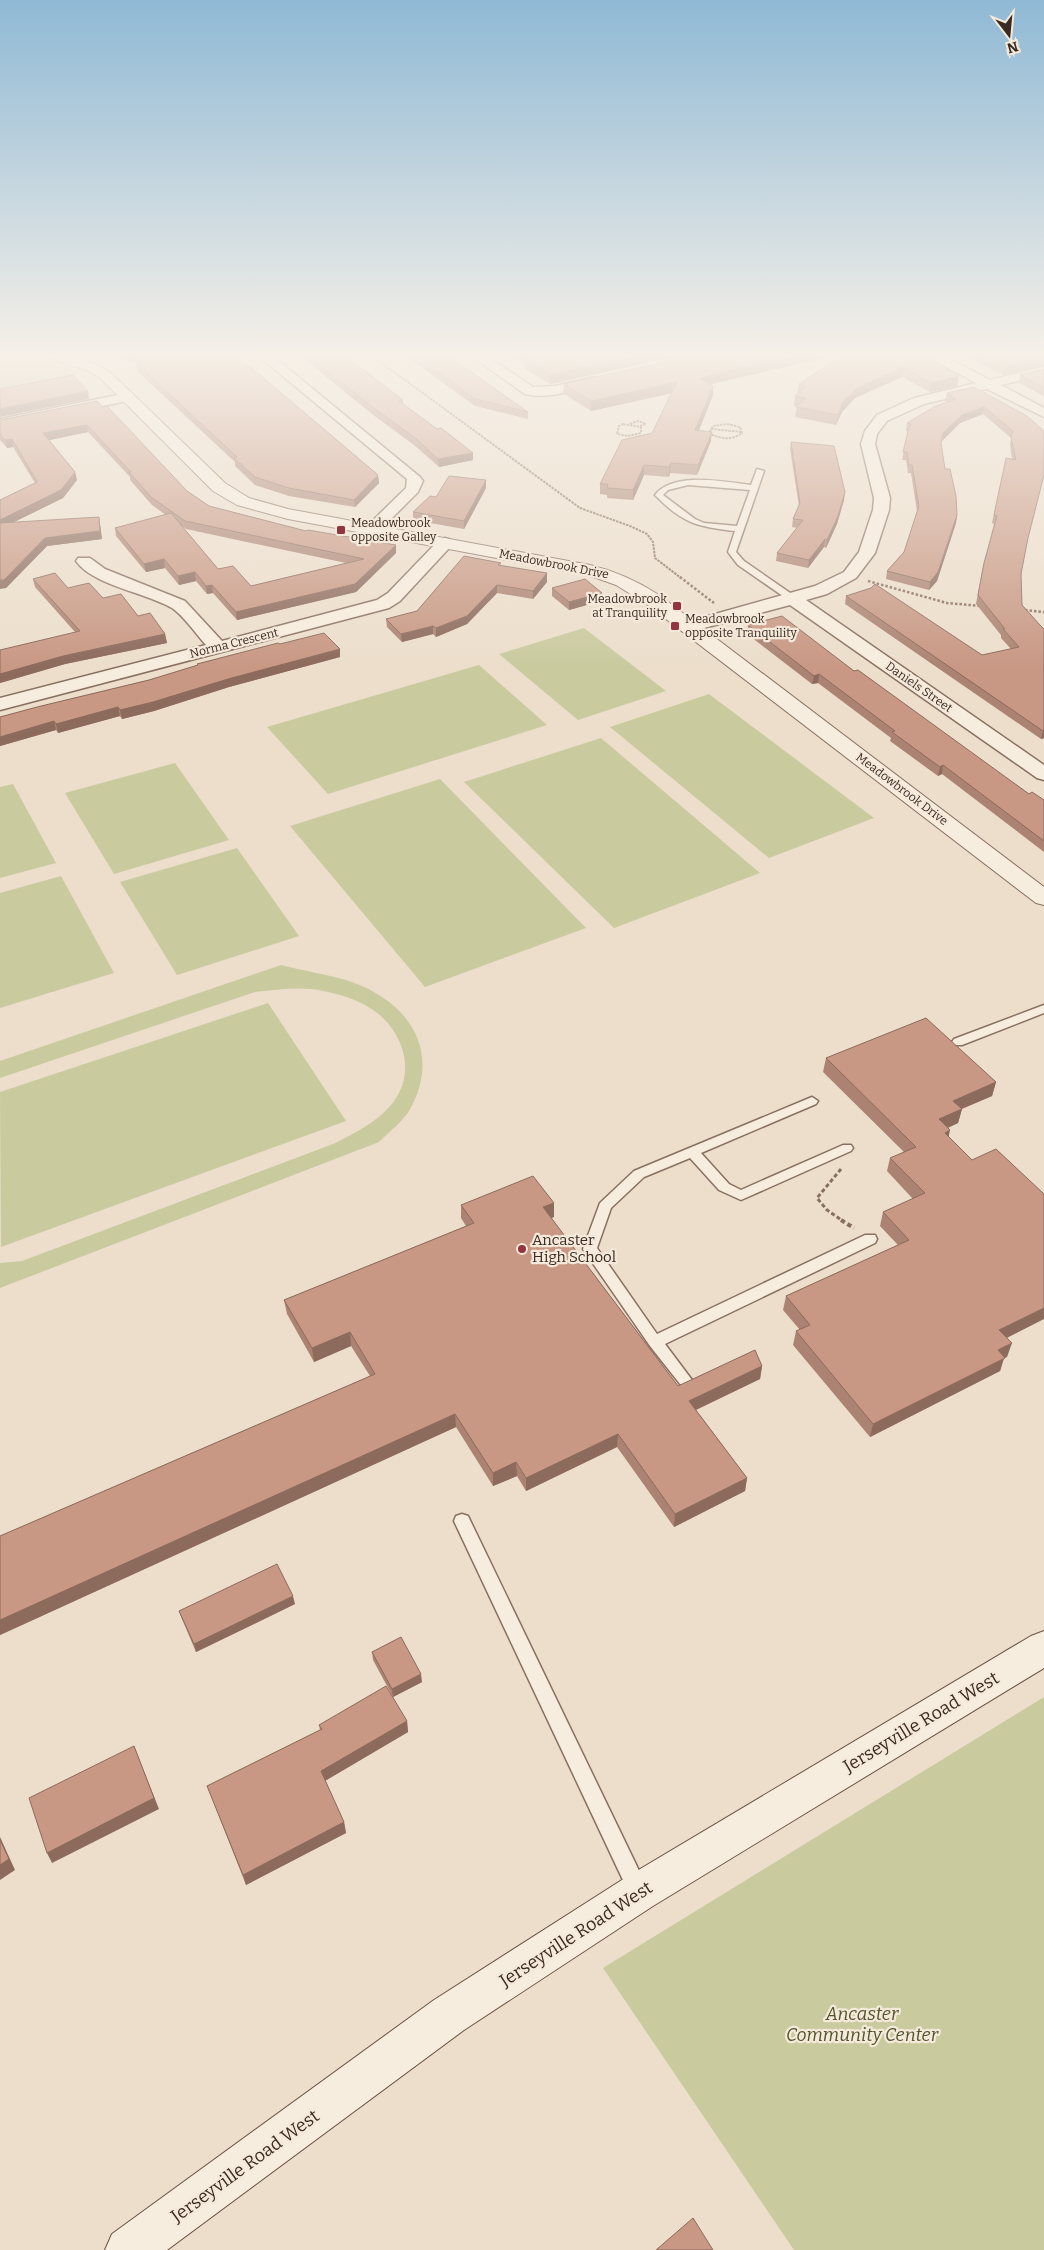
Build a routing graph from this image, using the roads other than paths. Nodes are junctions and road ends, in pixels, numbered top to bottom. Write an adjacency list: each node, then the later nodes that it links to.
1 (189, 458): 7 (street, Meadowbrook Drive)
2 (390, 458): 7 (street)
3 (871, 458): 10 (street)
4 (760, 471): 5 (lane)
5 (754, 488): 6 (lane); 6 (lane)
6 (740, 529): 10 (lane)
7 (371, 530): 8 (street, Meadowbrook Drive)
8 (445, 543): 11 (street, Meadowbrook Drive); 12 (street, Norma Crescent)
9 (84, 561): 12 (street)
10 (793, 600): 11 (street); 14 (street, Daniels Street)
11 (689, 627): 15 (street, Meadowbrook Drive)
12 (218, 647): 13 (street, Norma Crescent)
13 (0, 704)
14 (1044, 774)
15 (1044, 898)
16 (1044, 1008): 17 (lane)
17 (958, 1042)
18 (812, 1100): 20 (lane)
19 (847, 1148): 20 (lane)
20 (692, 1152): 22 (lane)
21 (870, 1239): 22 (lane)
22 (655, 1342): 23 (lane)
23 (685, 1380)
24 (462, 1521): 26 (lane)
25 (1044, 1648): 26 (street, Jerseyville Road West)
26 (639, 1892): 27 (street, Jerseyville Road West)
27 (128, 2250)

